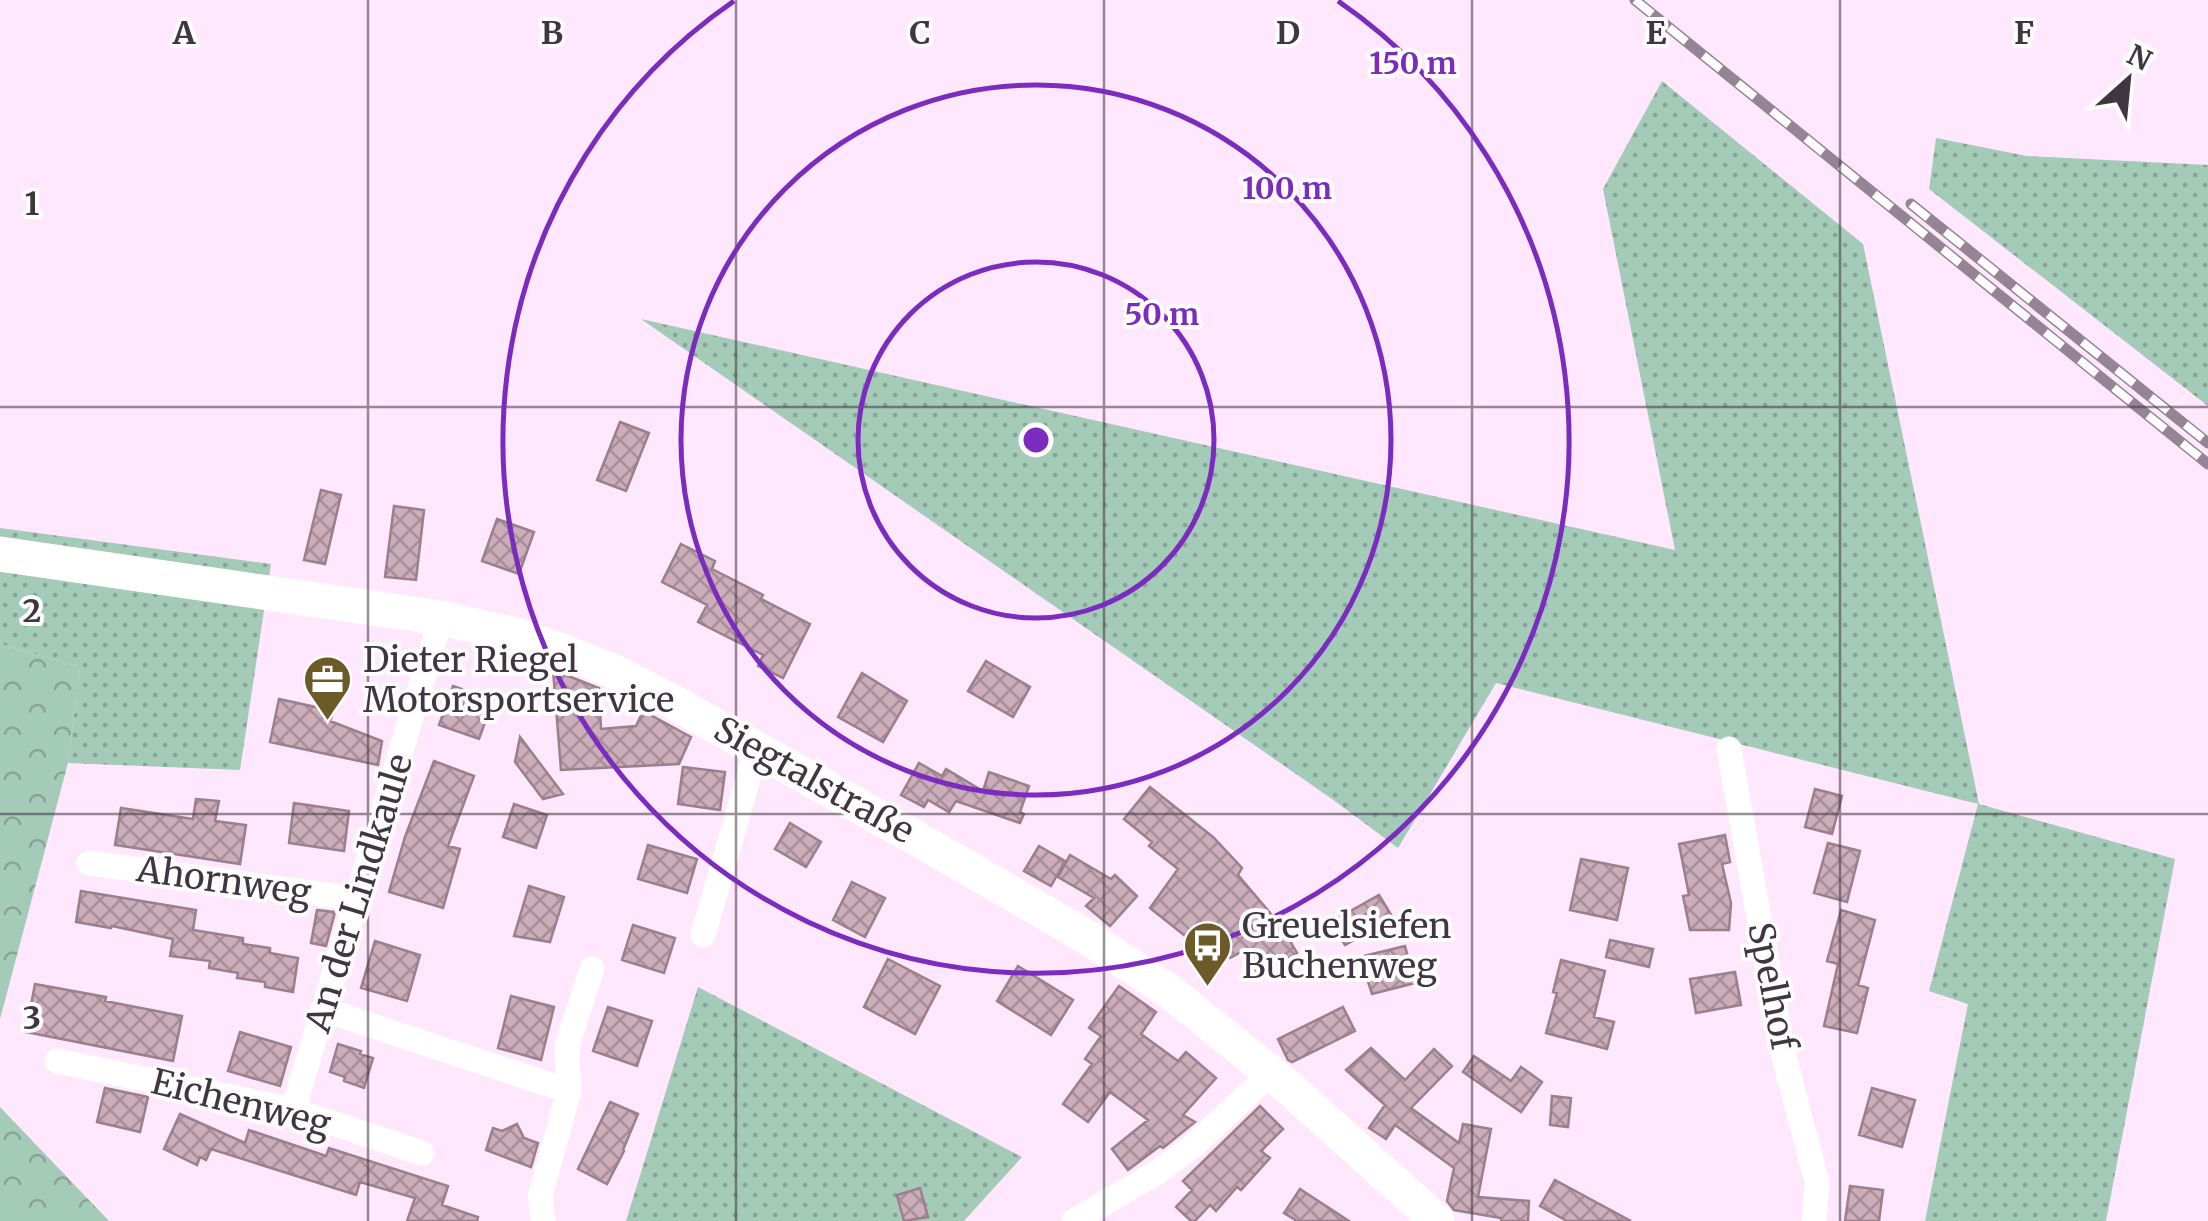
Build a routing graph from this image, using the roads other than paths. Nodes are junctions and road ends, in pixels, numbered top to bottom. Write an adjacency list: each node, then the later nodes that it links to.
1 (0, 554): 2 (main road, Siegtalstraße)
2 (441, 618): 3 (main road, Siegtalstraße); 6 (street, An der Lindkaule)
3 (757, 748): 7 (street); 11 (main road, Siegtalstraße)
4 (1729, 749): 18 (street, Spelhof)
5 (90, 863): 6 (street, Ahornweg)
6 (358, 899): 9 (street, An der Lindkaule)
7 (703, 934)
8 (592, 969): 12 (street)
9 (325, 1010): 12 (street); 13 (street, An der Lindkaule)
10 (57, 1061): 13 (street, Eichenweg)
11 (1271, 1073): 16 (street); 17 (main road, Siegtalstraße)
12 (569, 1091): 15 (street)
13 (294, 1110): 14 (street, Eichenweg)
14 (422, 1154)
15 (543, 1220)
16 (1074, 1221)
17 (1438, 1221)
18 (1814, 1221)

